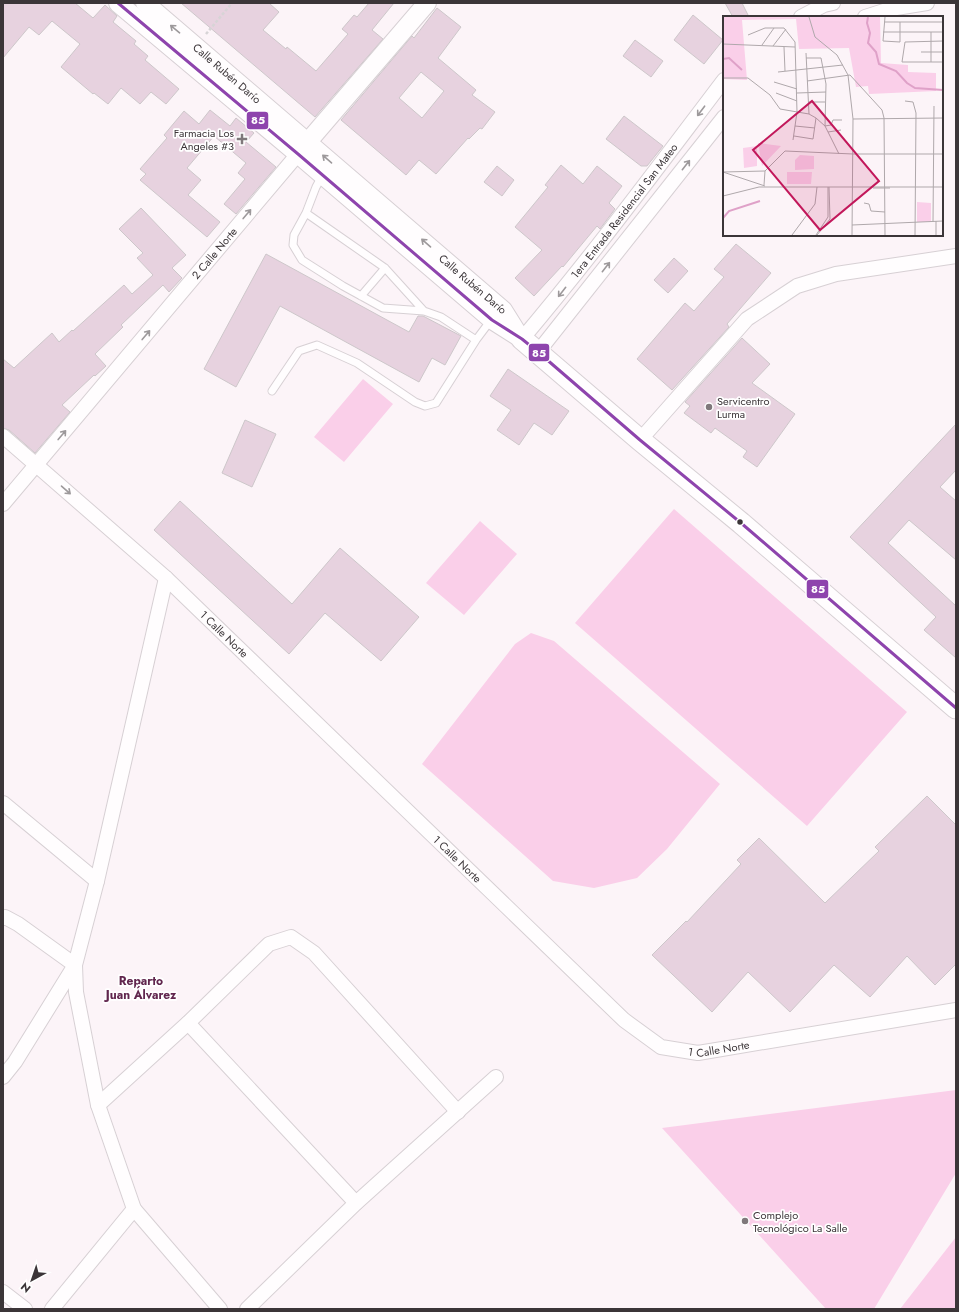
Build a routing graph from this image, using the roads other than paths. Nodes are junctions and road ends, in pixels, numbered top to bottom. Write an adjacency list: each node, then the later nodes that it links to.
1 (118, 3): 8 (street, Calle Rubén Darío)
2 (145, 3): 8 (street, Calle Rubén Darío, one-way to 2)
3 (427, 3): 11 (street, 2 Calle Norte)
4 (833, 3): 6 (street)
5 (927, 3): 7 (street)
6 (803, 16)
7 (868, 16)
8 (191, 53): 11 (street, Calle Rubén Darío)
9 (723, 81): 19 (street, 1era Entrada Residencial San Mateo, one-way to 19)
10 (723, 119): 21 (street, 1era Entrada Residencial San Mateo, one-way to 10)
11 (303, 148): 12 (street, Calle Rubén Darío); 19 (street, Calle Rubén Darío, one-way to 11); 25 (street, 2 Calle Norte, one-way to 11)
12 (322, 176): 13 (lane); 18 (street, Calle Rubén Darío)
13 (306, 213): 15 (lane); 16 (lane)
14 (956, 256): 24 (street)
15 (384, 268): 16 (lane); 17 (lane)
16 (361, 296): 17 (lane)
17 (424, 311): 20 (lane)
18 (492, 320): 19 (street, Calle Rubén Darío); 20 (lane)
19 (522, 339): 21 (main road)
20 (476, 340): 22 (lane)
21 (538, 352): 24 (main road)
22 (272, 391)
23 (3, 436): 25 (street, 1 Calle Norte)
24 (640, 440): 28 (main road)
25 (37, 464): 26 (street, 2 Calle Norte); 27 (street, 1 Calle Norte, one-way to 27)
26 (3, 504)
27 (166, 578): 30 (street); 33 (street, 1 Calle Norte)
28 (956, 708)
29 (3, 803): 30 (street)
30 (97, 881): 32 (street)
31 (3, 918): 32 (street)
32 (75, 965): 35 (street); 37 (street)
33 (956, 1010)
34 (188, 1023): 37 (street); 38 (street); 39 (street)
35 (3, 1077)
36 (496, 1077): 38 (street)
37 (98, 1105): 40 (street)
38 (458, 1112): 39 (street)
39 (356, 1203): 45 (street)
40 (134, 1209): 43 (street); 44 (street)
41 (3, 1292): 42 (street)
42 (25, 1309)
43 (52, 1309)
44 (220, 1309)
45 (247, 1309)

